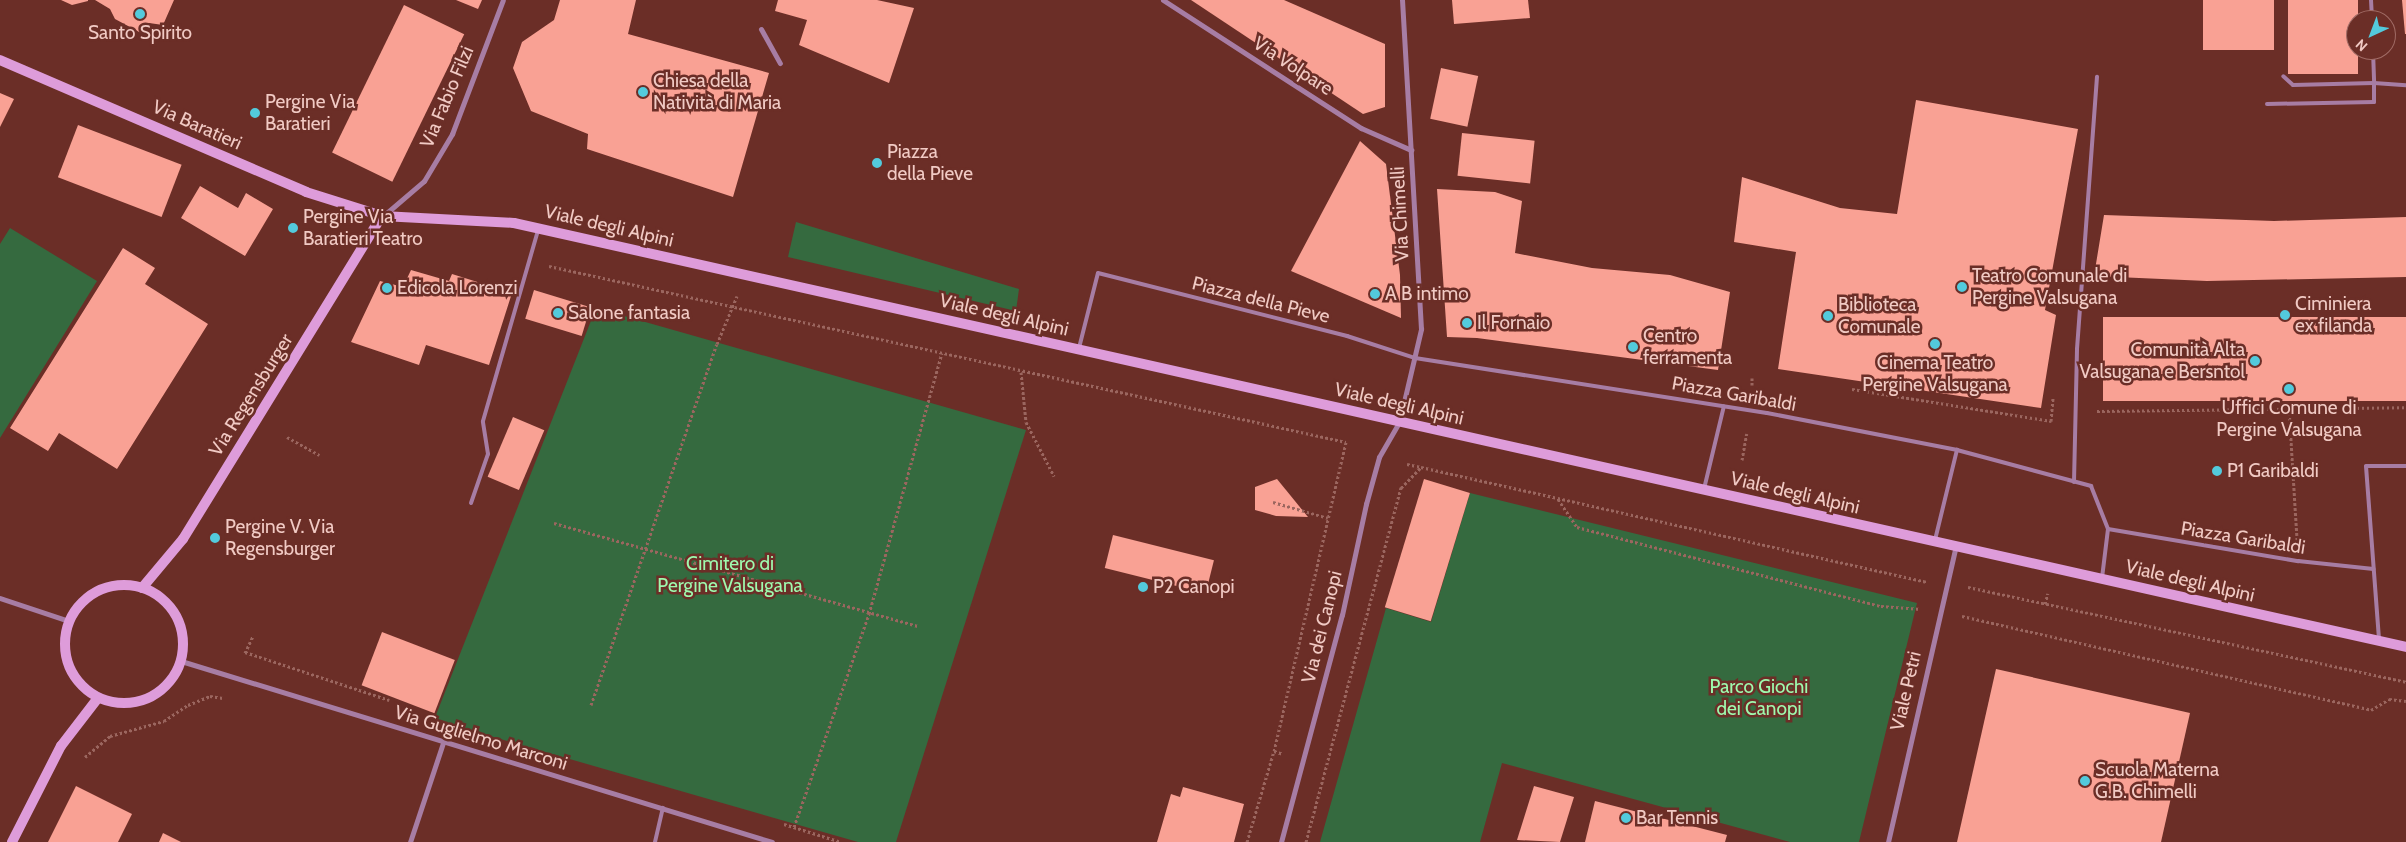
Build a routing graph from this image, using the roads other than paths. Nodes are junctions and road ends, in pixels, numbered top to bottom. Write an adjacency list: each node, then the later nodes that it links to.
1 (503, 0): 14 (street, Via Fabio Filzi)
2 (1164, 0): 13 (street, Via Volpare)
3 (1402, 0): 13 (street, Via Chimelli)
4 (760, 29): 7 (street)
5 (0, 60): 14 (main road, Via Baratieri)
6 (2373, 60): 10 (lane)
7 (780, 62)
8 (2283, 76): 10 (lane)
9 (2097, 78): 22 (lane)
10 (2374, 84): 11 (lane); 12 (lane)
11 (2406, 85)
12 (2266, 104)
13 (1411, 150): 17 (street, Via Chimelli)
14 (382, 216): 15 (main road, Viale degli Alpini); 30 (main road, Via Regensburger)
15 (539, 228): 16 (main road, Viale degli Alpini); 24 (lane)
16 (1079, 350): 17 (lane, Piazza della Pieve); 19 (main road, Viale degli Alpini)
17 (1415, 358): 18 (lane, Piazza Garibaldi); 19 (street, Via Chimelli)
18 (1724, 406): 20 (lane, Piazza Garibaldi); 23 (lane)
19 (1399, 423): 23 (main road, Viale degli Alpini); 43 (street, Via dei Canopi)
20 (1957, 450): 22 (lane, Piazza Garibaldi); 26 (lane)
21 (2406, 466): 28 (lane)
22 (2074, 482): 25 (lane, Piazza Garibaldi)
23 (1704, 490): 26 (main road, Viale degli Alpini)
24 (471, 503)
25 (2108, 529): 28 (lane, Piazza Garibaldi); 29 (lane, Piazza Garibaldi)
26 (1934, 542): 27 (main road, Viale degli Alpini)
27 (1956, 546): 29 (main road, Viale degli Alpini); 44 (street, Viale Petri)
28 (2374, 569): 33 (lane)
29 (2101, 579): 33 (main road, Viale degli Alpini)
30 (142, 588): 32 (main road); 35 (main road)
31 (0, 598): 32 (street)
32 (69, 620): 36 (main road)
33 (2379, 641): 34 (main road, Viale degli Alpini)
34 (2406, 648)
35 (181, 661): 36 (main road); 37 (street, Via Guglielmo Marconi)
36 (98, 698): 39 (main road)
37 (443, 743): 38 (street, Via Guglielmo Marconi); 40 (street)
38 (663, 808): 41 (lane); 42 (street, Via Guglielmo Marconi)
39 (12, 842)
40 (410, 842)
41 (655, 842)
42 (772, 842)
43 (1281, 842)
44 (1888, 842)

